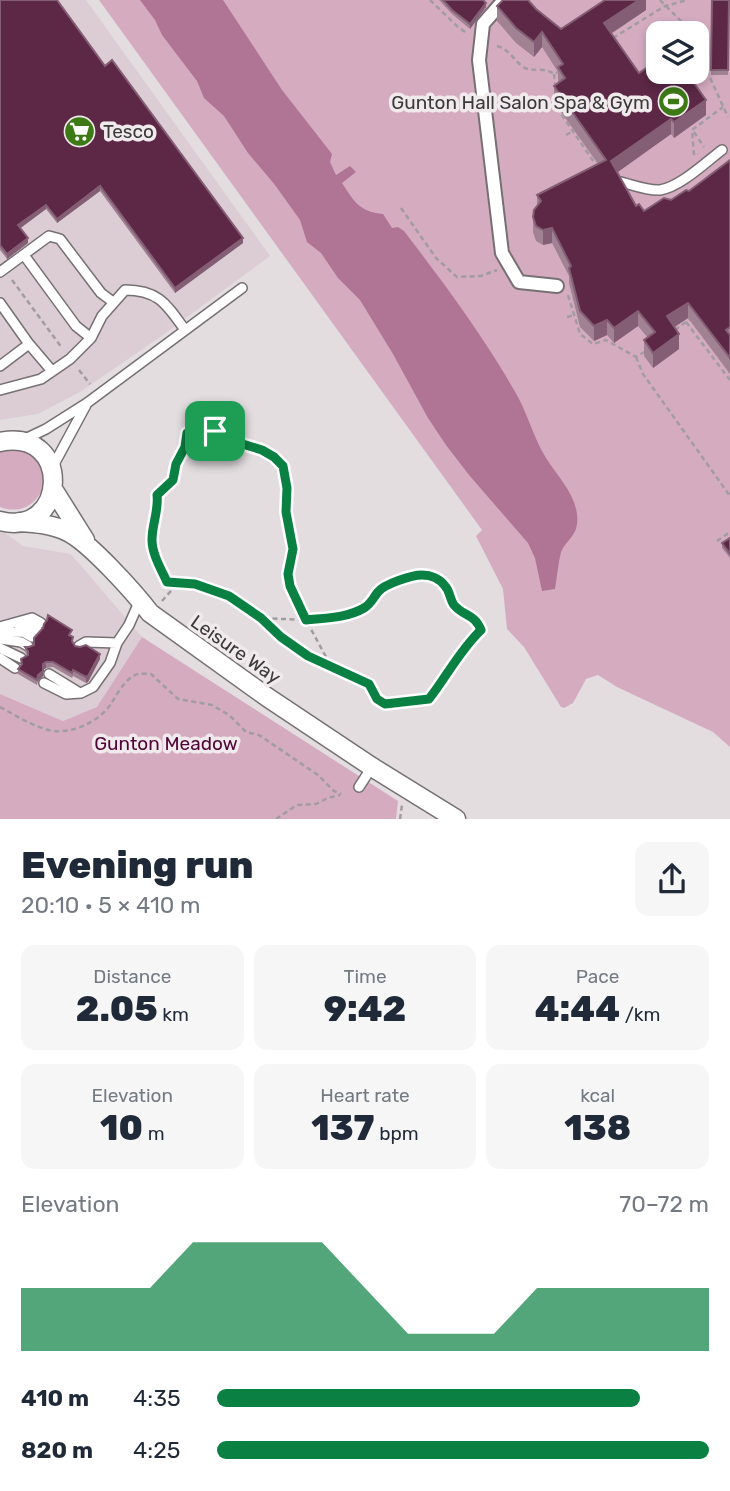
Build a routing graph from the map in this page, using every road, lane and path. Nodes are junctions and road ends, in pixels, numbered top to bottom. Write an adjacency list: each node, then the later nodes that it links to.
1 (430, 0): 8 (path)
2 (504, 0): 8 (street)
3 (660, 0): 5 (path)
4 (687, 0): 5 (path)
5 (665, 6): 6 (path); 7 (path)
6 (681, 21)
7 (610, 40)
8 (481, 42): 10 (path); 24 (street)
9 (566, 67): 10 (path)
10 (554, 74): 15 (path)
11 (709, 76): 12 (path)
12 (723, 107): 13 (path); 14 (path)
13 (728, 117)
14 (691, 128): 18 (path); 19 (path)
15 (573, 131): 16 (path); 20 (path)
16 (566, 135)
17 (722, 150): 18 (lane)
18 (712, 158): 19 (lane)
19 (695, 170): 21 (lane)
20 (600, 171)
21 (621, 182)
22 (401, 208): 24 (path)
23 (24, 255): 25 (lane); 28 (lane); 36 (lane)
24 (509, 265): 26 (street)
25 (2, 271): 40 (path)
26 (557, 286): 30 (path)
27 (242, 288): 34 (lane)
28 (113, 302): 34 (lane); 36 (lane)
29 (2, 310): 37 (lane)
30 (574, 315): 32 (path); 39 (path)
31 (694, 316): 33 (path)
32 (566, 317)
33 (686, 322): 35 (path); 43 (path)
34 (185, 330): 45 (lane)
35 (666, 336)
36 (91, 338): 40 (lane)
37 (29, 344): 41 (lane); 42 (lane)
38 (646, 350): 39 (path)
39 (636, 358): 55 (path)
40 (70, 359): 42 (lane); 45 (path)
41 (0, 366)
42 (52, 371): 44 (lane)
43 (730, 380)
44 (0, 390)
45 (98, 395): 46 (lane)
46 (87, 403): 50 (lane); 53 (lane)
47 (201, 429): 48 (path); 49 (path); 52 (path)
48 (209, 437): 49 (path); 52 (path)
49 (223, 438): 63 (path)
50 (22, 441): 51 (street); 53 (street)
51 (0, 442)
52 (176, 464): 60 (path)
53 (52, 468): 54 (street, Leisure Way)
54 (53, 489): 56 (street, Leisure Way); 59 (street, Leisure Way)
55 (730, 496)
56 (8, 524): 59 (street, Leisure Way)
57 (730, 532): 58 (path)
58 (717, 541)
59 (91, 550): 61 (street, Leisure Way)
60 (178, 583): 61 (path); 62 (path)
61 (145, 606): 67 (lane); 77 (street, Leisure Way)
62 (261, 618): 63 (path); 72 (path)
63 (306, 620): 72 (path); 72 (path)
64 (0, 630): 65 (lane)
65 (0, 639)
66 (70, 639): 67 (lane)
67 (117, 643): 75 (lane)
68 (0, 648): 70 (lane)
69 (0, 658): 71 (lane)
70 (21, 658)
71 (15, 668)
72 (332, 668)
73 (49, 674): 75 (lane)
74 (44, 684): 75 (lane)
75 (81, 693)
76 (0, 706): 79 (path)
77 (372, 767): 78 (lane); 80 (street, Leisure Way)
78 (359, 787)
79 (276, 819)
80 (456, 819)

